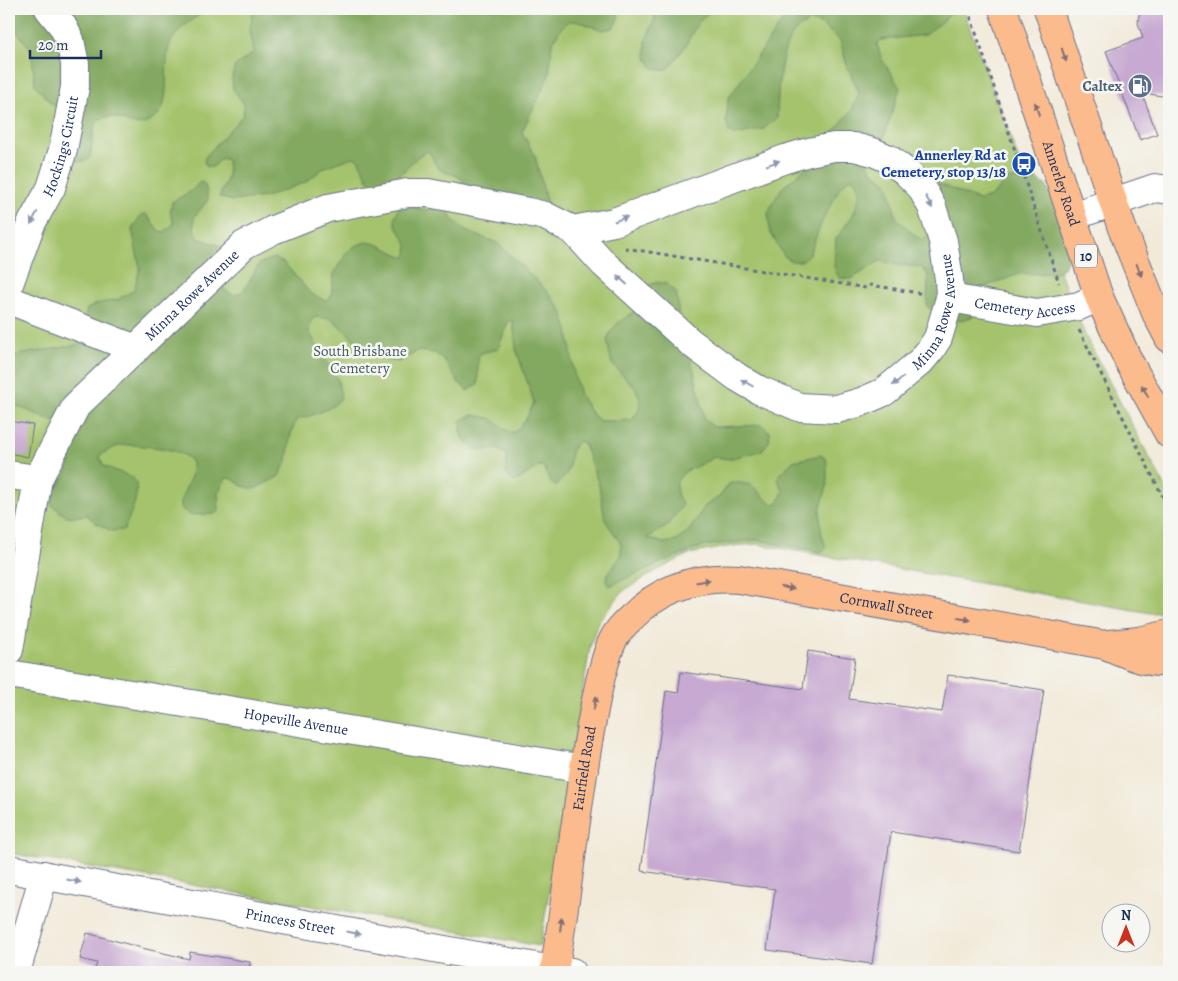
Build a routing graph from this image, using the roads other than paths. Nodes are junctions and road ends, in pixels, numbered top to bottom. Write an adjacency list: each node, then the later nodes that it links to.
1 (49, 9): 8 (street, Hockings Circuit, one-way to 8)
2 (1003, 9): 6 (main road, Annerley Road / 10, one-way to 2)
3 (1048, 9): 5 (main road, one-way to 5)
4 (1169, 190): 5 (street)
5 (1114, 202): 6 (street); 12 (main road, one-way to 12)
6 (1072, 216): 9 (main road, Annerley Road / 10)
7 (573, 230): 10 (street, Minna Rowe Avenue, one-way to 10); 10 (street, Minna Rowe Avenue, one-way to 7); 13 (street, Minna Rowe Avenue)
8 (9, 284)
9 (1099, 297): 10 (street, Cemetery Access); 14 (main road, Annerley Road / 10, one-way to 9)
10 (950, 298)
11 (9, 300): 13 (street)
12 (1169, 338)
13 (136, 349): 16 (street, Minna Rowe Avenue)
14 (1169, 434)
15 (9, 475): 16 (street)
16 (38, 479): 20 (street, Minna Rowe Avenue)
17 (668, 590): 19 (main road, Cornwall Street, one-way to 19); 23 (main road, Fairfield Road, one-way to 17)
18 (1169, 634): 19 (main road, Cornwall Street)
19 (1105, 644): 21 (main road, Cornwall Street)
20 (9, 650)
21 (1164, 663)
22 (9, 674): 23 (street, Hopeville Avenue)
23 (584, 769): 26 (main road, Fairfield Road, one-way to 23)
24 (9, 869): 25 (street, Princess Street)
25 (44, 875): 26 (street, Princess Street, one-way to 26); 27 (street)
26 (560, 971)
27 (16, 972)

